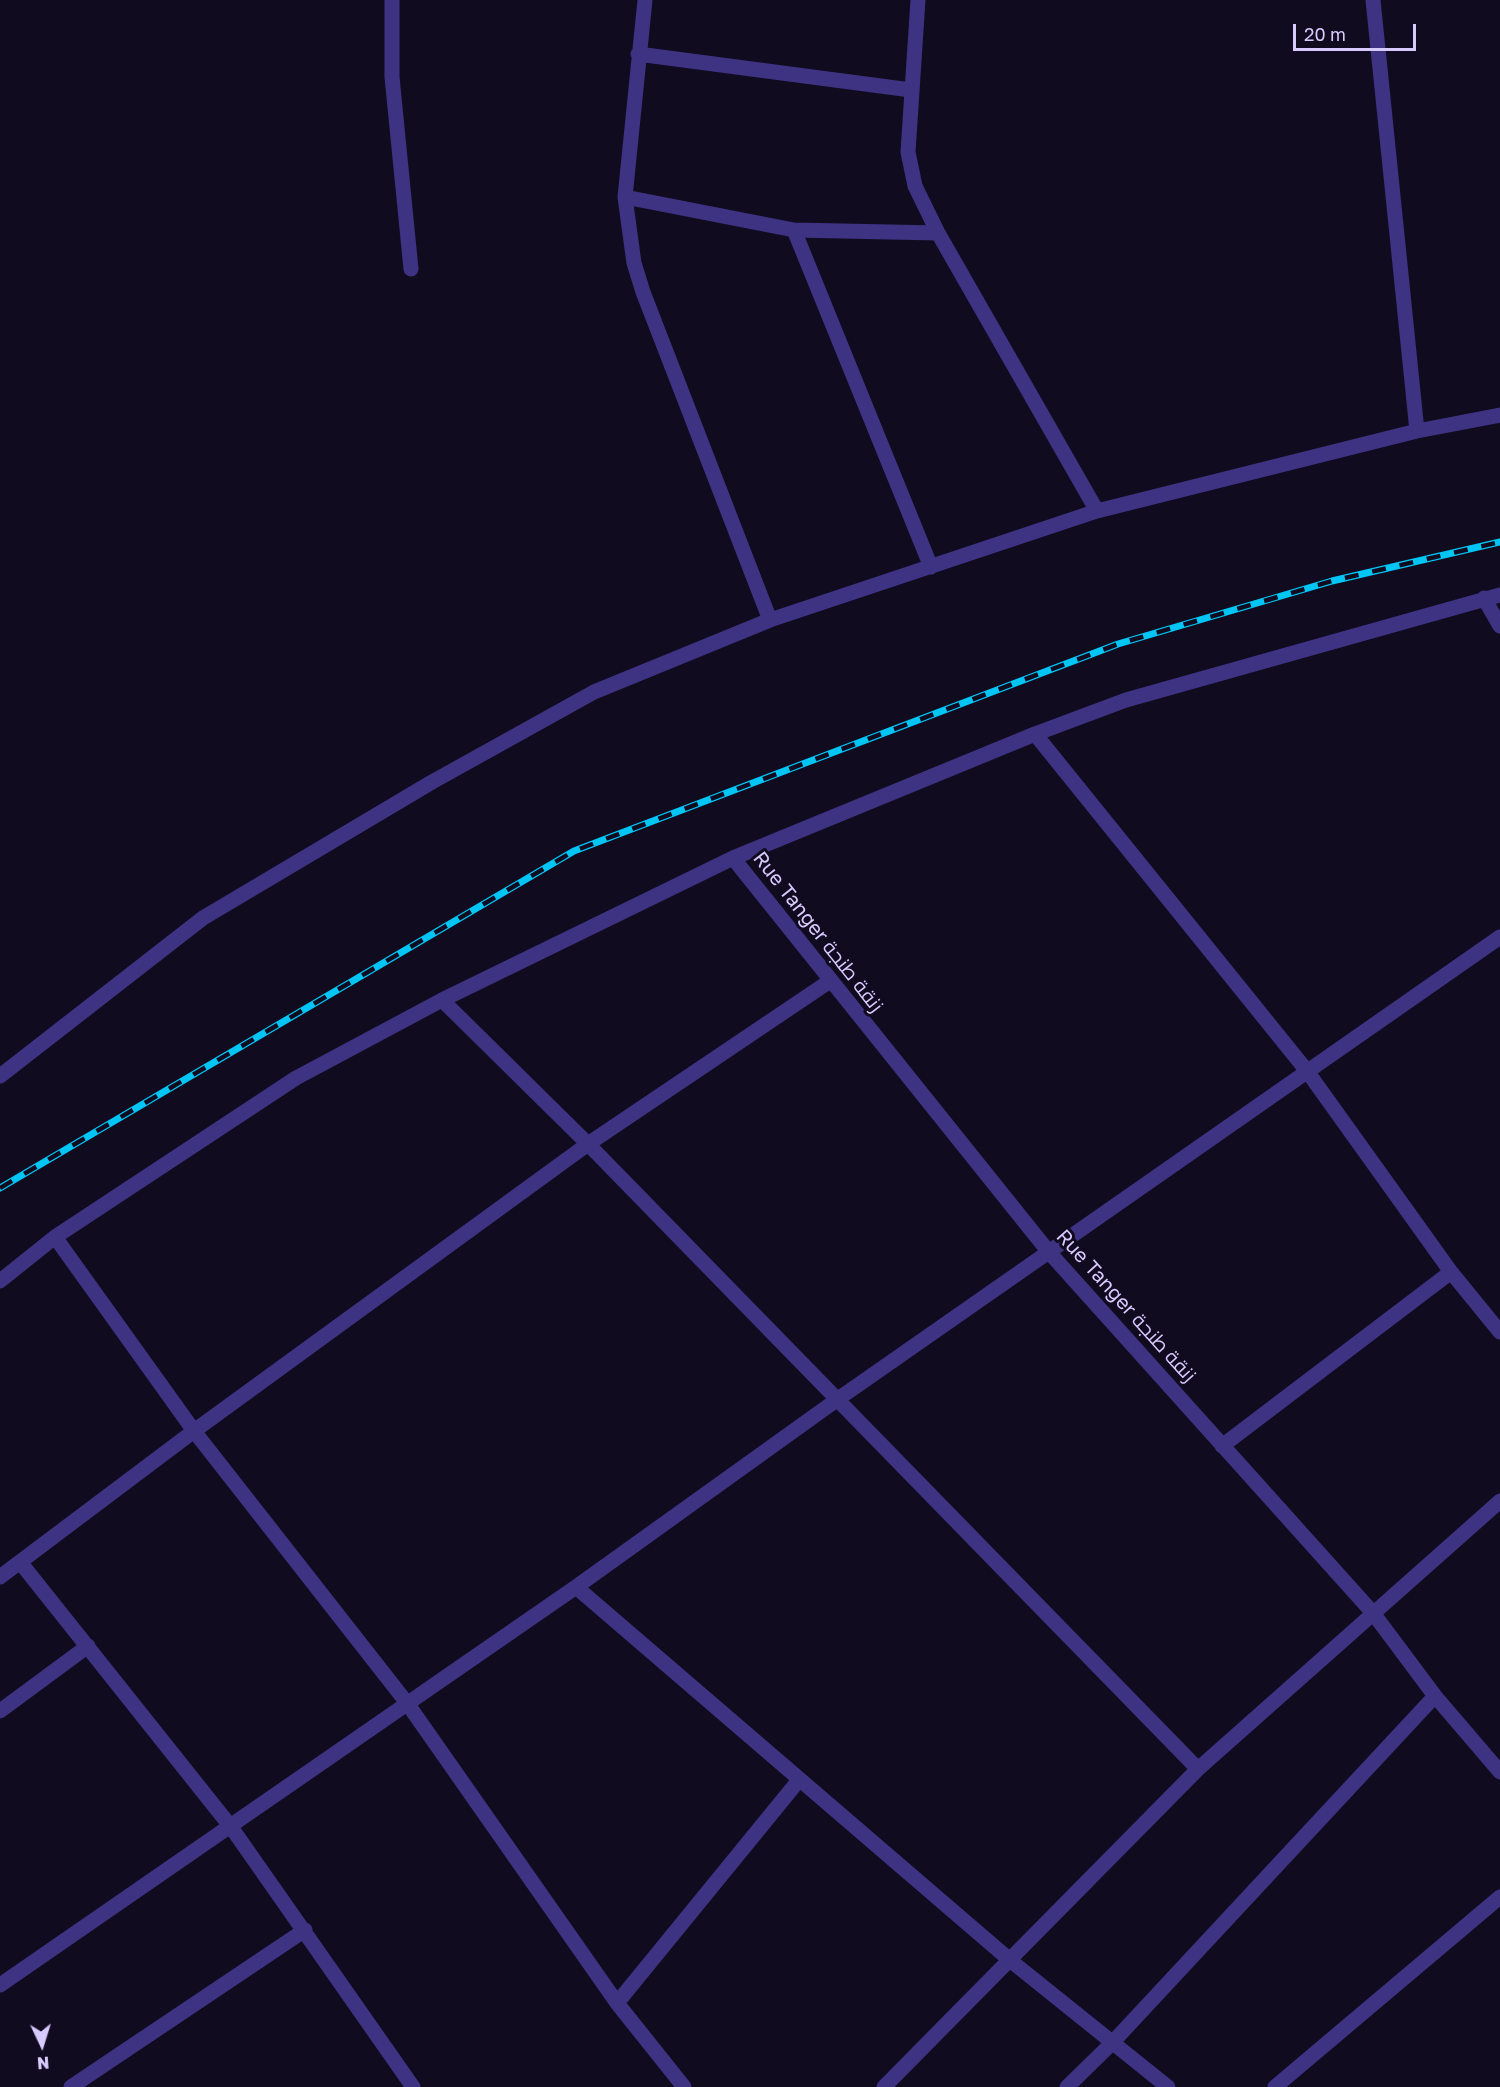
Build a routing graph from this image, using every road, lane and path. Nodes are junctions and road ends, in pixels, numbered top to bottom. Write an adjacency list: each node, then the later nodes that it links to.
1 (392, 0): 10 (street)
2 (645, 0): 5 (street)
3 (918, 0): 6 (street)
4 (1373, 0): 12 (street)
5 (639, 54): 6 (street); 7 (street)
6 (911, 90): 9 (street)
7 (625, 197): 8 (street); 17 (street)
8 (794, 230): 9 (street); 14 (street)
9 (938, 233): 13 (street)
10 (411, 269)
11 (1500, 415): 12 (street)
12 (1417, 431): 13 (street)
13 (1097, 511): 14 (street)
14 (931, 567): 17 (street)
15 (1500, 594): 16 (street)
16 (1484, 598): 18 (street); 19 (street)
17 (770, 620): 25 (street)
18 (1500, 626)
19 (1035, 734): 20 (street); 24 (street)
20 (733, 858): 22 (street, Rue Tanger زنقة طنجة); 23 (street)
21 (1500, 937): 24 (street)
22 (830, 981): 26 (street); 28 (street, Rue Tanger زنقة طنجة)
23 (442, 1000): 26 (street); 27 (street)
24 (1307, 1071): 28 (street); 29 (street)
25 (0, 1076)
26 (588, 1144): 32 (street); 33 (street)
27 (55, 1237): 30 (street); 33 (street)
28 (1048, 1251): 32 (street); 34 (street, Rue Tanger زنقة طنجة)
29 (1451, 1272): 31 (street); 34 (street)
30 (0, 1281)
31 (1500, 1332)
32 (838, 1399): 38 (street); 44 (street)
33 (194, 1431): 36 (street); 42 (street)
34 (1222, 1446): 39 (street, Rue Tanger زنقة طنجة)
35 (1500, 1501): 39 (street)
36 (20, 1562): 37 (street); 40 (street)
37 (0, 1577)
38 (576, 1587): 42 (street); 46 (street)
39 (1373, 1613): 41 (street, Rue Tanger زنقة طنجة); 44 (street)
40 (88, 1646): 43 (street); 47 (street)
41 (1435, 1696): 45 (street, Rue Tanger زنقة طنجة); 53 (street)
42 (407, 1703): 47 (street); 52 (street)
43 (0, 1711)
44 (1198, 1769): 50 (street)
45 (1500, 1773)
46 (799, 1779): 50 (street); 52 (street)
47 (231, 1827): 49 (street); 51 (street)
48 (1500, 1897): 60 (street)
49 (305, 1930): 54 (street); 55 (street)
50 (1011, 1961): 53 (street); 57 (street)
51 (0, 1985)
52 (617, 2003): 56 (street)
53 (1112, 2043): 58 (street); 59 (street)
54 (71, 2087)
55 (413, 2087)
56 (684, 2087)
57 (884, 2087)
58 (1067, 2087)
59 (1168, 2087)
60 (1275, 2087)

